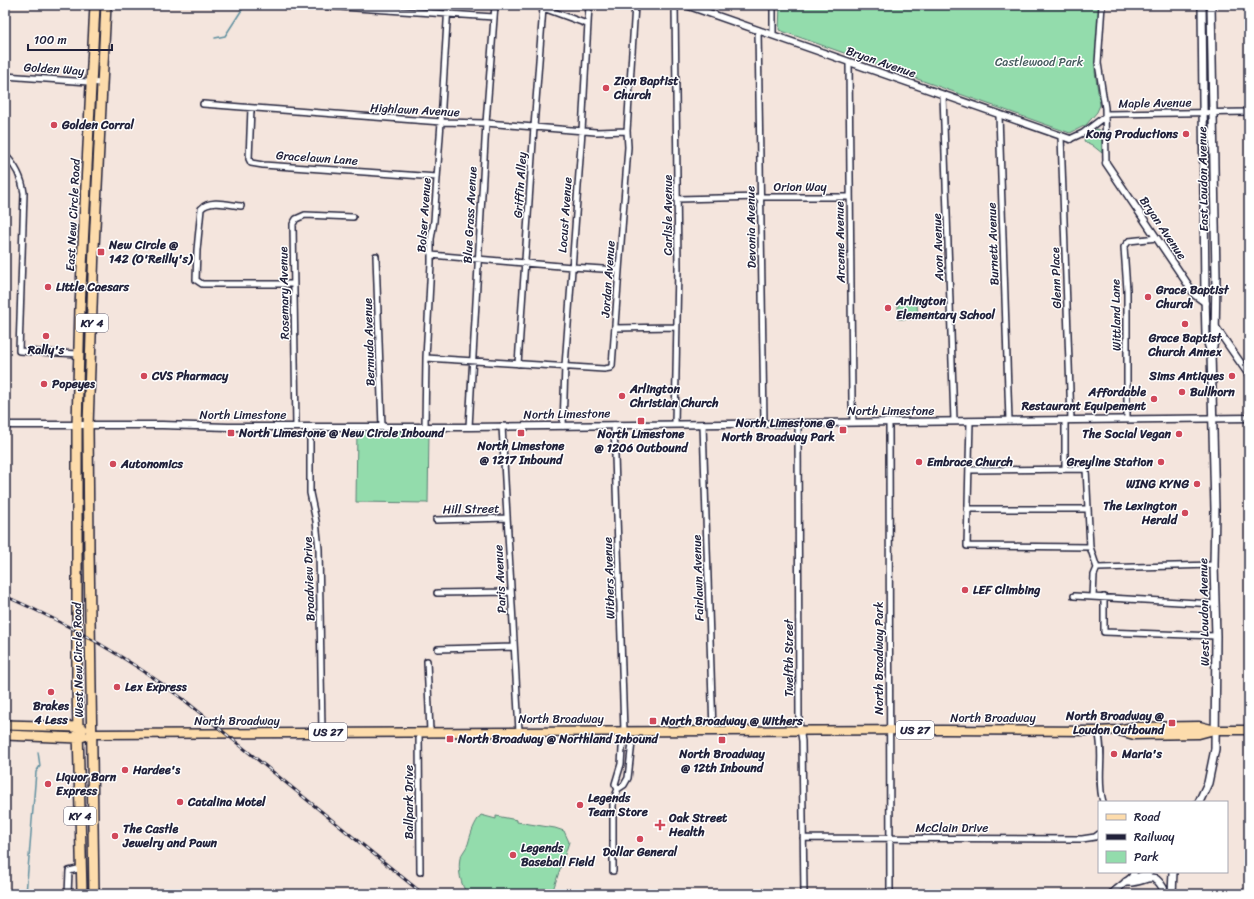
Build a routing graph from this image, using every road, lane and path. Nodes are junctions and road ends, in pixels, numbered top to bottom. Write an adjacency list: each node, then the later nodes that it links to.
1 (94, 5): 23 (highway, East New Circle Road / KY 4)
2 (106, 5): 24 (highway, East New Circle Road / KY 4)
3 (310, 5): 16 (street)
4 (448, 5): 16 (street, Bolser Avenue)
5 (495, 5): 17 (street, Blue Grass Avenue)
6 (535, 5): 15 (street)
7 (589, 5): 18 (street, Locust Avenue)
8 (635, 5): 37 (street, Jordan Avenue)
9 (675, 5): 45 (street, Carlisle Avenue)
10 (686, 5): 19 (street, Bryan Avenue)
11 (773, 5): 20 (street)
12 (1102, 5): 32 (street)
13 (1202, 5): 29 (main road, East Loudon Avenue)
14 (1211, 5): 30 (main road, East Loudon Avenue)
15 (543, 8): 18 (street); 35 (street, Griffin Alley)
16 (448, 14): 17 (street); 33 (street, Bolser Avenue)
17 (494, 17): 34 (street, Blue Grass Avenue)
18 (587, 24): 36 (street, Locust Avenue)
19 (758, 30): 20 (street, Bryan Avenue); 43 (street, Devonia Avenue)
20 (773, 35): 21 (street, Bryan Avenue)
21 (849, 62): 25 (street, Bryan Avenue); 44 (street, Arceme Avenue)
22 (5, 76): 23 (street, Golden Way)
23 (91, 82): 24 (street, Golden Way); 63 (highway, East New Circle Road / KY 4)
24 (102, 83): 85 (highway, East New Circle Road / KY 4)
25 (942, 95): 31 (street, Bryan Avenue); 73 (street, Avon Avenue)
26 (203, 104): 27 (street, Highlawn Avenue)
27 (251, 108): 33 (street, Highlawn Avenue); 42 (street, Gracelawn Lane)
28 (1249, 112): 30 (street, Maple Avenue)
29 (1203, 113): 30 (street, Maple Avenue); 32 (street, Maple Avenue); 47 (main road, East Loudon Avenue)
30 (1212, 113): 48 (main road, East Loudon Avenue)
31 (999, 115): 38 (street, Bryan Avenue); 75 (street, Burnett Avenue)
32 (1105, 115): 39 (street, Maple Avenue); 41 (street)
33 (441, 122): 34 (street, Highlawn Avenue); 42 (street, Bolser Avenue)
34 (486, 123): 35 (street, Highlawn Avenue); 53 (street, Blue Grass Avenue)
35 (534, 127): 36 (street, Highlawn Avenue); 54 (street, Griffin Alley)
36 (582, 131): 37 (street, Highlawn Avenue); 55 (street, Locust Avenue)
37 (627, 131): 56 (street, Jordan Avenue)
38 (1061, 136): 39 (street, Bryan Avenue); 72 (street, Glenn Place)
39 (1070, 139)
40 (5, 155): 63 (street)
41 (1106, 163): 50 (street, Bryan Avenue)
42 (437, 177): 51 (street, Bolser Avenue)
43 (761, 197): 44 (street, Orion Way); 45 (street, Orion Way); 81 (street, Devonia Avenue)
44 (850, 197): 77 (street, Arceme Avenue)
45 (678, 199): 60 (street, Carlisle Avenue)
46 (241, 206): 57 (street)
47 (1204, 212): 48 (street); 58 (main road, East Loudon Avenue)
48 (1214, 212): 59 (main road, East Loudon Avenue)
49 (353, 217): 57 (street, Rosemary Avenue)
50 (1157, 238): 58 (street, Bryan Avenue); 71 (street, Wittland Lane)
51 (431, 255): 53 (street); 64 (street, Bolser Avenue)
52 (376, 256): 86 (street, Bermuda Avenue)
53 (478, 258): 54 (street); 65 (street, Blue Grass Avenue)
54 (525, 262): 55 (street); 66 (street, Griffin Alley)
55 (572, 267): 56 (street); 67 (street, Locust Avenue)
56 (618, 270): 61 (street, Jordan Avenue)
57 (293, 284): 89 (street, Rosemary Avenue)
58 (1206, 303): 62 (main road, East Loudon Avenue)
59 (1215, 326): 62 (main road, East Loudon Avenue); 68 (street)
60 (676, 327): 61 (street); 80 (street, Carlisle Avenue)
61 (615, 328): 67 (street, Jordan Avenue)
62 (1211, 353): 69 (main road, East Loudon Avenue)
63 (79, 354): 84 (highway, East New Circle Road / KY 4)
64 (426, 358): 65 (street, Jordan Avenue); 91 (street, Bolser Avenue)
65 (472, 360): 66 (street, Jordan Avenue); 92 (street, Blue Grass Avenue)
66 (518, 364): 67 (street, Jordan Avenue)
67 (565, 366): 88 (street, Locust Avenue)
68 (1249, 375)
69 (1213, 418): 70 (street, North Limestone); 71 (street, North Limestone); 100 (main road, West Loudon Avenue)
70 (1249, 418)
71 (1127, 419): 72 (street, North Limestone)
72 (1068, 420): 75 (street, North Limestone); 93 (street, Glenn Place)
73 (954, 421): 74 (street, North Limestone); 78 (street, North Limestone)
74 (970, 421): 75 (street, North Limestone); 94 (street)
75 (1009, 421)
76 (798, 422): 77 (street, North Limestone); 81 (street, North Limestone); 120 (street, Twelfth Street)
77 (853, 422): 78 (street, North Limestone)
78 (889, 422): 114 (street, North Broadway Park)
79 (614, 424): 80 (street, North Limestone); 88 (street, North Limestone); 118 (street, Withers Avenue)
80 (675, 424): 83 (street, North Limestone)
81 (764, 424): 83 (street, North Limestone)
82 (5, 425): 84 (street, North Limestone)
83 (704, 425): 119 (street, Fairlawn Avenue)
84 (77, 426): 85 (street, North Limestone); 113 (highway, West New Circle Road / KY 4)
85 (88, 426): 89 (street, North Limestone); 125 (highway, West New Circle Road / KY 4)
86 (382, 426): 90 (street, North Limestone); 91 (street, North Limestone)
87 (502, 426): 88 (street, North Limestone); 92 (street, North Limestone); 97 (street, Paris Avenue)
88 (563, 426)
89 (296, 427): 90 (street, North Limestone)
90 (310, 427): 122 (street, Broadview Drive)
91 (425, 427): 92 (street, North Limestone)
92 (469, 427)
93 (1065, 469): 94 (street); 96 (street)
94 (969, 470): 95 (street)
95 (967, 509): 96 (street); 99 (street)
96 (1087, 509): 99 (street)
97 (507, 518): 98 (street, Hill Street); 102 (street, Paris Avenue)
98 (436, 520)
99 (1090, 546): 101 (street)
100 (1214, 565): 101 (street); 107 (main road, West Loudon Avenue)
101 (1097, 568): 105 (street)
102 (511, 592): 103 (street); 109 (street, Paris Avenue)
103 (438, 593)
104 (1074, 596): 105 (street)
105 (1093, 597): 106 (street)
106 (1104, 597): 107 (street); 108 (street)
107 (1215, 604): 108 (main road, West Loudon Avenue)
108 (1216, 636): 115 (main road, West Loudon Avenue)
109 (514, 647): 110 (street); 117 (street, Paris Avenue)
110 (438, 649)
111 (427, 661): 124 (street)
112 (5, 725): 113 (highway, US 27)
113 (78, 727): 125 (highway, US 27); 127 (highway, West New Circle Road / KY 4)
114 (889, 730): 120 (main road, North Broadway / US 27); 121 (main road, North Broadway / US 27); 133 (street, North Broadway Park)
115 (1215, 730): 116 (main road, North Broadway / US 27); 121 (main road, North Broadway / US 27); 130 (main road, West Loudon Avenue)
116 (1249, 730)
117 (519, 731): 118 (main road, North Broadway / US 27); 124 (main road, North Broadway / US 27)
118 (624, 731): 119 (main road, North Broadway / US 27); 128 (street); 128 (street)
119 (713, 731): 120 (main road, North Broadway / US 27)
120 (801, 731): 132 (street, Twelfth Street)
121 (1098, 731): 129 (street)
122 (322, 732): 123 (main road, North Broadway / US 27); 125 (main road, North Broadway / US 27)
123 (419, 732): 124 (main road, North Broadway / US 27); 136 (street, Ballpark Drive)
124 (430, 732)
125 (91, 734): 127 (highway, North Broadway / US 27); 143 (highway, West New Circle Road / KY 4)
126 (5, 735): 127 (highway, North Broadway / US 27)
127 (78, 738): 134 (highway, West New Circle Road / KY 4)
128 (618, 789): 135 (street)
129 (1103, 801)
130 (1200, 801)
131 (1098, 835): 133 (street, McClain Drive)
132 (803, 838): 133 (street, McClain Drive); 144 (street, Twelfth Street)
133 (891, 838): 145 (street, North Broadway Park)
134 (82, 868): 141 (street); 142 (highway, West New Circle Road / KY 4)
135 (613, 871)
136 (420, 872)
137 (1147, 873): 139 (street)
138 (1172, 873): 148 (main road)
139 (1133, 874): 140 (street)
140 (1126, 882): 146 (street); 147 (main road)
141 (68, 894)
142 (82, 894)
143 (94, 894)
144 (804, 894)
145 (890, 894)
146 (1111, 894)
147 (1166, 894)
148 (1172, 894)

